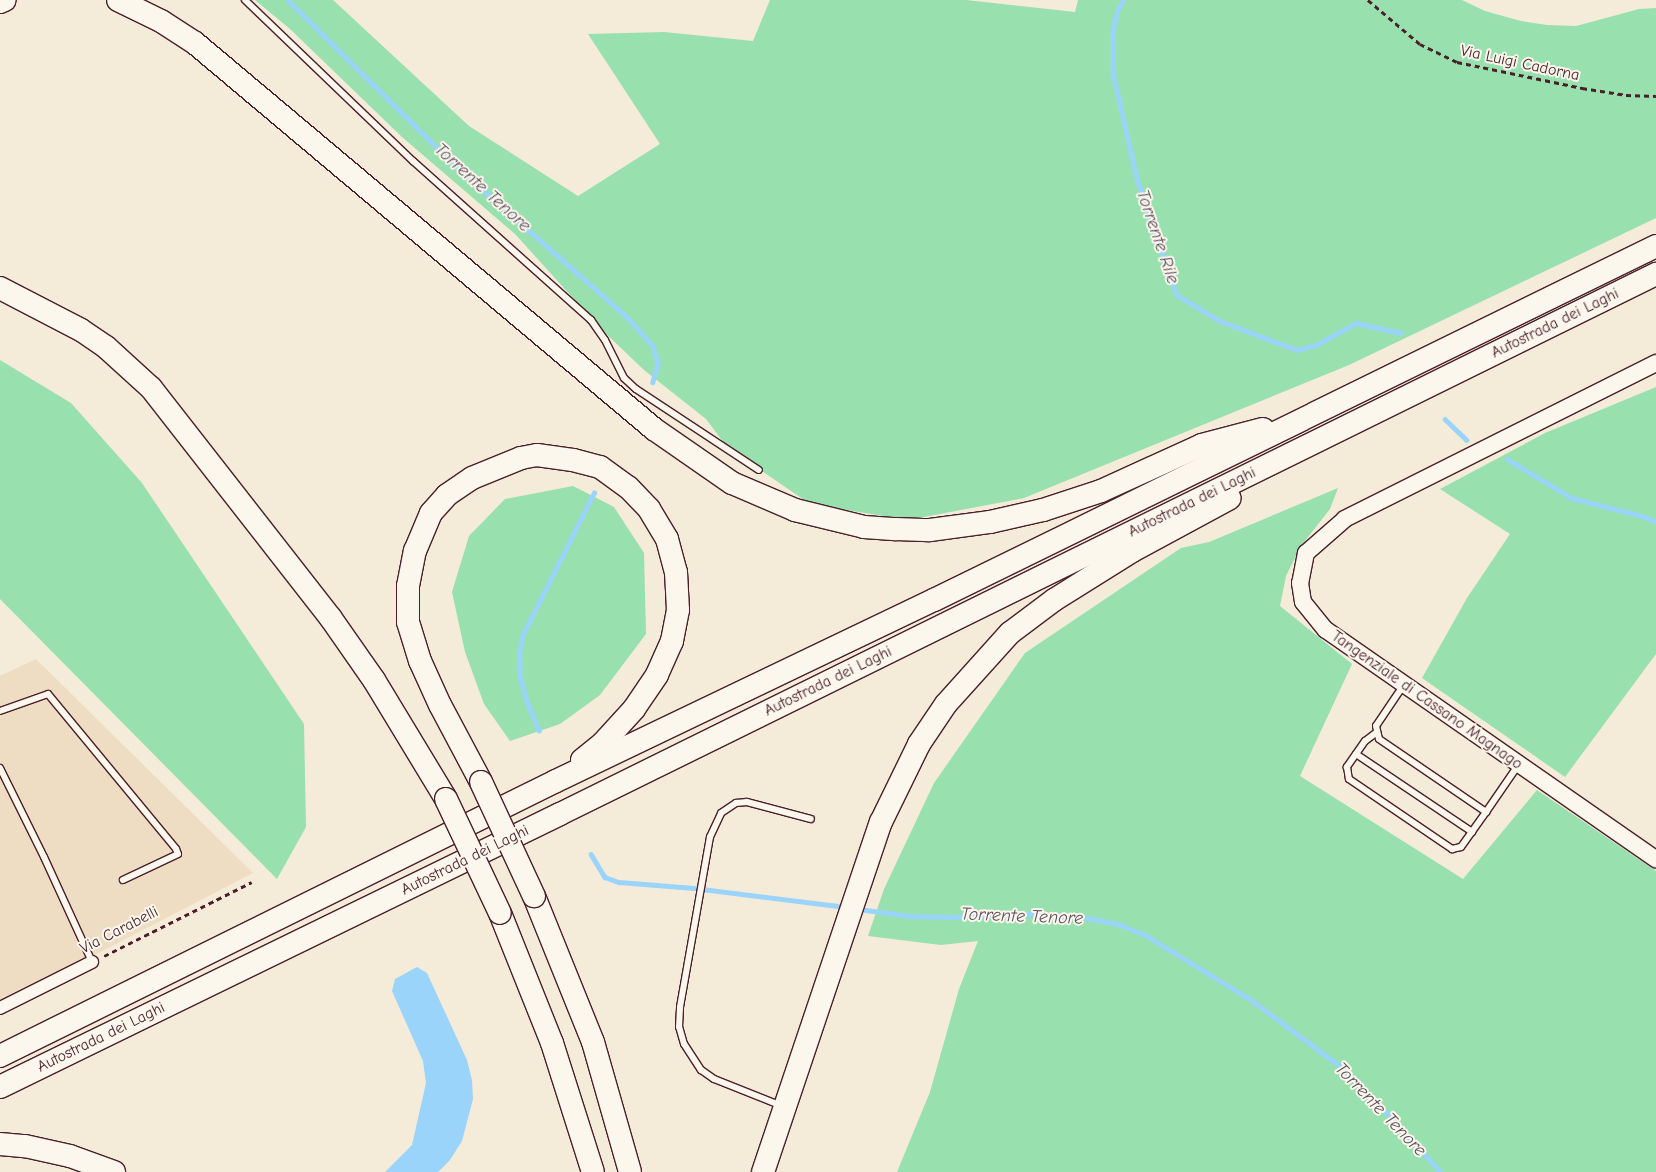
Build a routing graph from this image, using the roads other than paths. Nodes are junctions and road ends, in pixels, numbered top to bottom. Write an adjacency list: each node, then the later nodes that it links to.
1 (5, 0): 4 (highway)
2 (118, 0): 9 (highway)
3 (245, 0): 11 (lane)
4 (0, 2)
5 (1656, 246): 9 (highway, Autostrada dei Laghi)
6 (1656, 274): 10 (highway, Autostrada dei Laghi)
7 (0, 288): 31 (highway, bridge)
8 (1656, 363): 12 (street, Tangenziale di Cassano Magnago)
9 (1313, 415): 18 (highway, Autostrada dei Laghi)
10 (1323, 437): 27 (highway, Autostrada dei Laghi); 28 (highway)
11 (759, 470)
12 (1404, 685): 14 (lane); 16 (street, Tangenziale di Cassano Magnago)
13 (0, 711): 23 (lane)
14 (1377, 732): 15 (lane); 19 (lane)
15 (1356, 754): 21 (lane); 21 (lane)
16 (1519, 764): 19 (lane); 22 (street, Tangenziale di Cassano Magnago)
17 (0, 768): 24 (lane)
18 (556, 781): 26 (highway, Autostrada dei Laghi); 32 (highway, bridge)
19 (1486, 812): 21 (lane)
20 (811, 819): 28 (lane)
21 (1472, 832)
22 (1656, 859)
23 (123, 880)
24 (92, 962): 25 (street, Via Carabelli)
25 (0, 1008)
26 (0, 1056)
27 (0, 1087)
28 (786, 1107): 33 (highway)
29 (0, 1144): 30 (highway)
30 (114, 1172)
31 (593, 1172)
32 (630, 1172)
33 (763, 1172)

